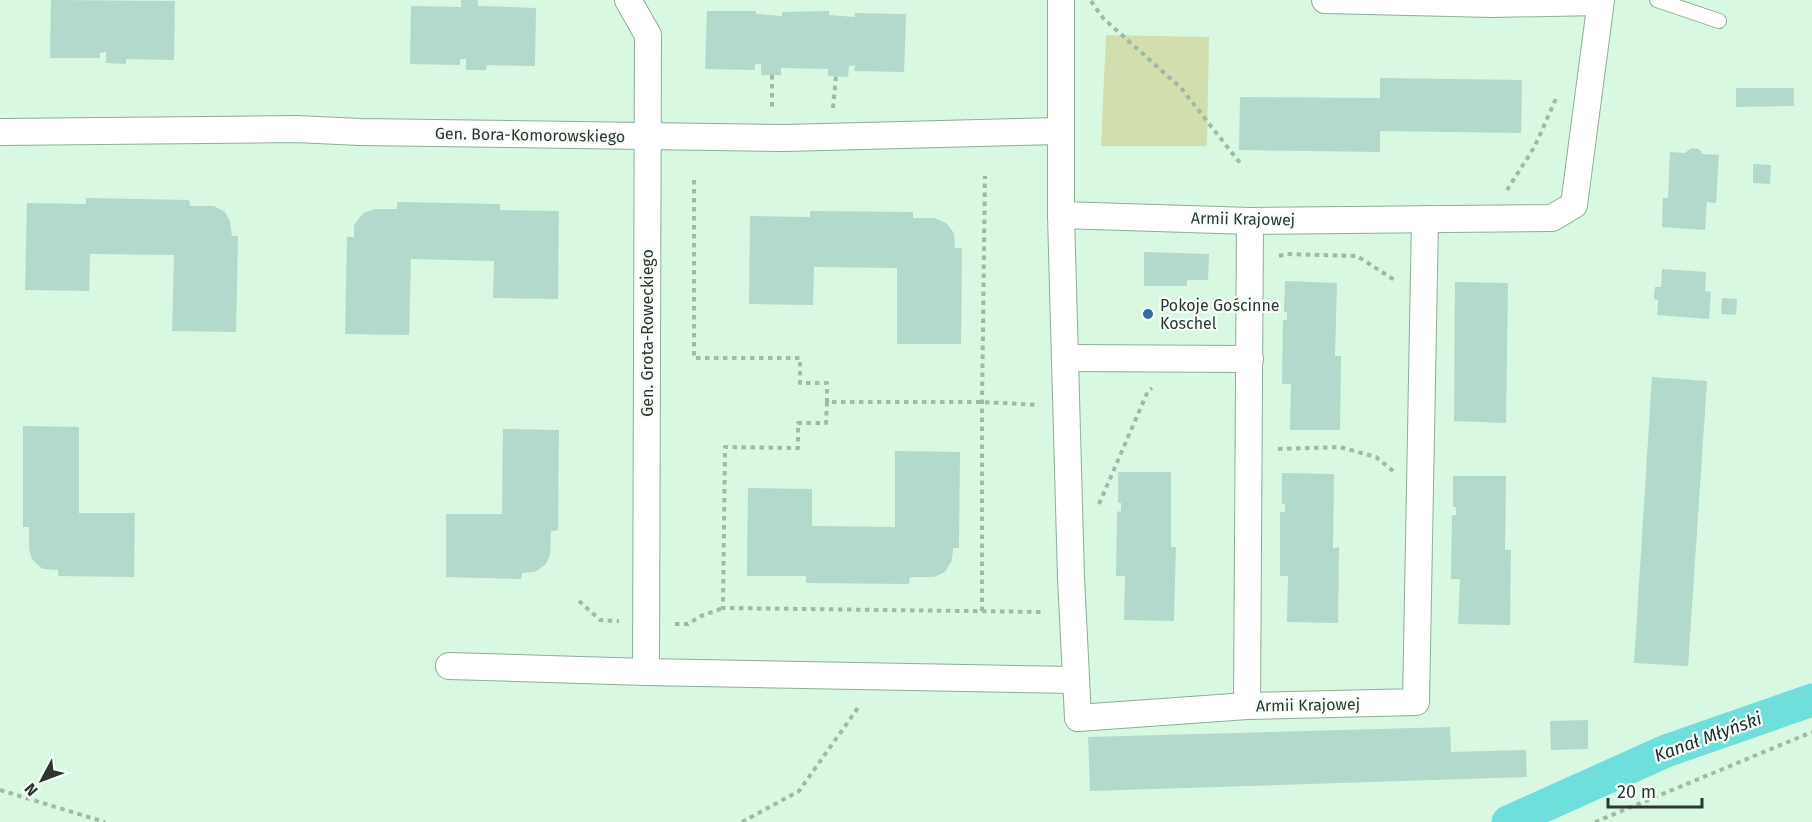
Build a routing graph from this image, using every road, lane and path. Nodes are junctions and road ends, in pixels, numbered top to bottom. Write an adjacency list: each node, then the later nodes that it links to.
1 (628, 0): 14 (street, Gen. Grota-Roweckiego)
2 (1061, 0): 12 (street, Armii Krajowej)
3 (1090, 0): 16 (path)
4 (1325, 0): 6 (street)
5 (1657, 0): 7 (lane)
6 (1601, 1): 21 (street, Armii Krajowej)
7 (1719, 21)
8 (772, 75): 10 (path)
9 (836, 76): 11 (path)
10 (772, 108)
11 (833, 109)
12 (1060, 131): 14 (street, Gen. Bora-Komorowskiego); 19 (street, Armii Krajowej)
13 (0, 132): 14 (street, Gen. Bora-Komorowskiego)
14 (647, 137): 41 (street, Gen. Grota-Roweckiego)
15 (1535, 146): 21 (path)
16 (1240, 163)
17 (985, 176): 29 (path)
18 (694, 180): 28 (path)
19 (1061, 215): 22 (street, Armii Krajowej); 25 (street, Armii Krajowej)
20 (1425, 219): 21 (street, Armii Krajowej); 22 (street, Armii Krajowej); 24 (street, Armii Krajowej)
21 (1489, 219)
22 (1250, 220): 27 (street)
23 (1275, 256): 24 (path)
24 (1424, 299): 32 (street, Armii Krajowej)
25 (1065, 358): 26 (street); 30 (street, Armii Krajowej)
26 (1183, 359): 27 (street); 33 (path)
27 (1250, 359): 44 (street)
28 (827, 402): 29 (path); 35 (path)
29 (982, 402): 30 (path); 36 (path)
30 (1066, 406): 37 (street, Armii Krajowej)
31 (1273, 449): 32 (path)
32 (1420, 495): 44 (street, Armii Krajowej)
33 (1098, 506)
34 (579, 602): 38 (path)
35 (723, 608): 36 (path); 39 (path)
36 (982, 612): 37 (path)
37 (1073, 612): 43 (street, Armii Krajowej)
38 (614, 621)
39 (688, 624)
40 (449, 666): 41 (street)
41 (646, 672): 42 (street)
42 (880, 676): 43 (street); 48 (path)
43 (1076, 680): 44 (street, Armii Krajowej)
44 (1247, 706)
45 (1812, 732): 49 (path)
46 (0, 790): 47 (path)
47 (105, 822)
48 (742, 822)
49 (1595, 822)

